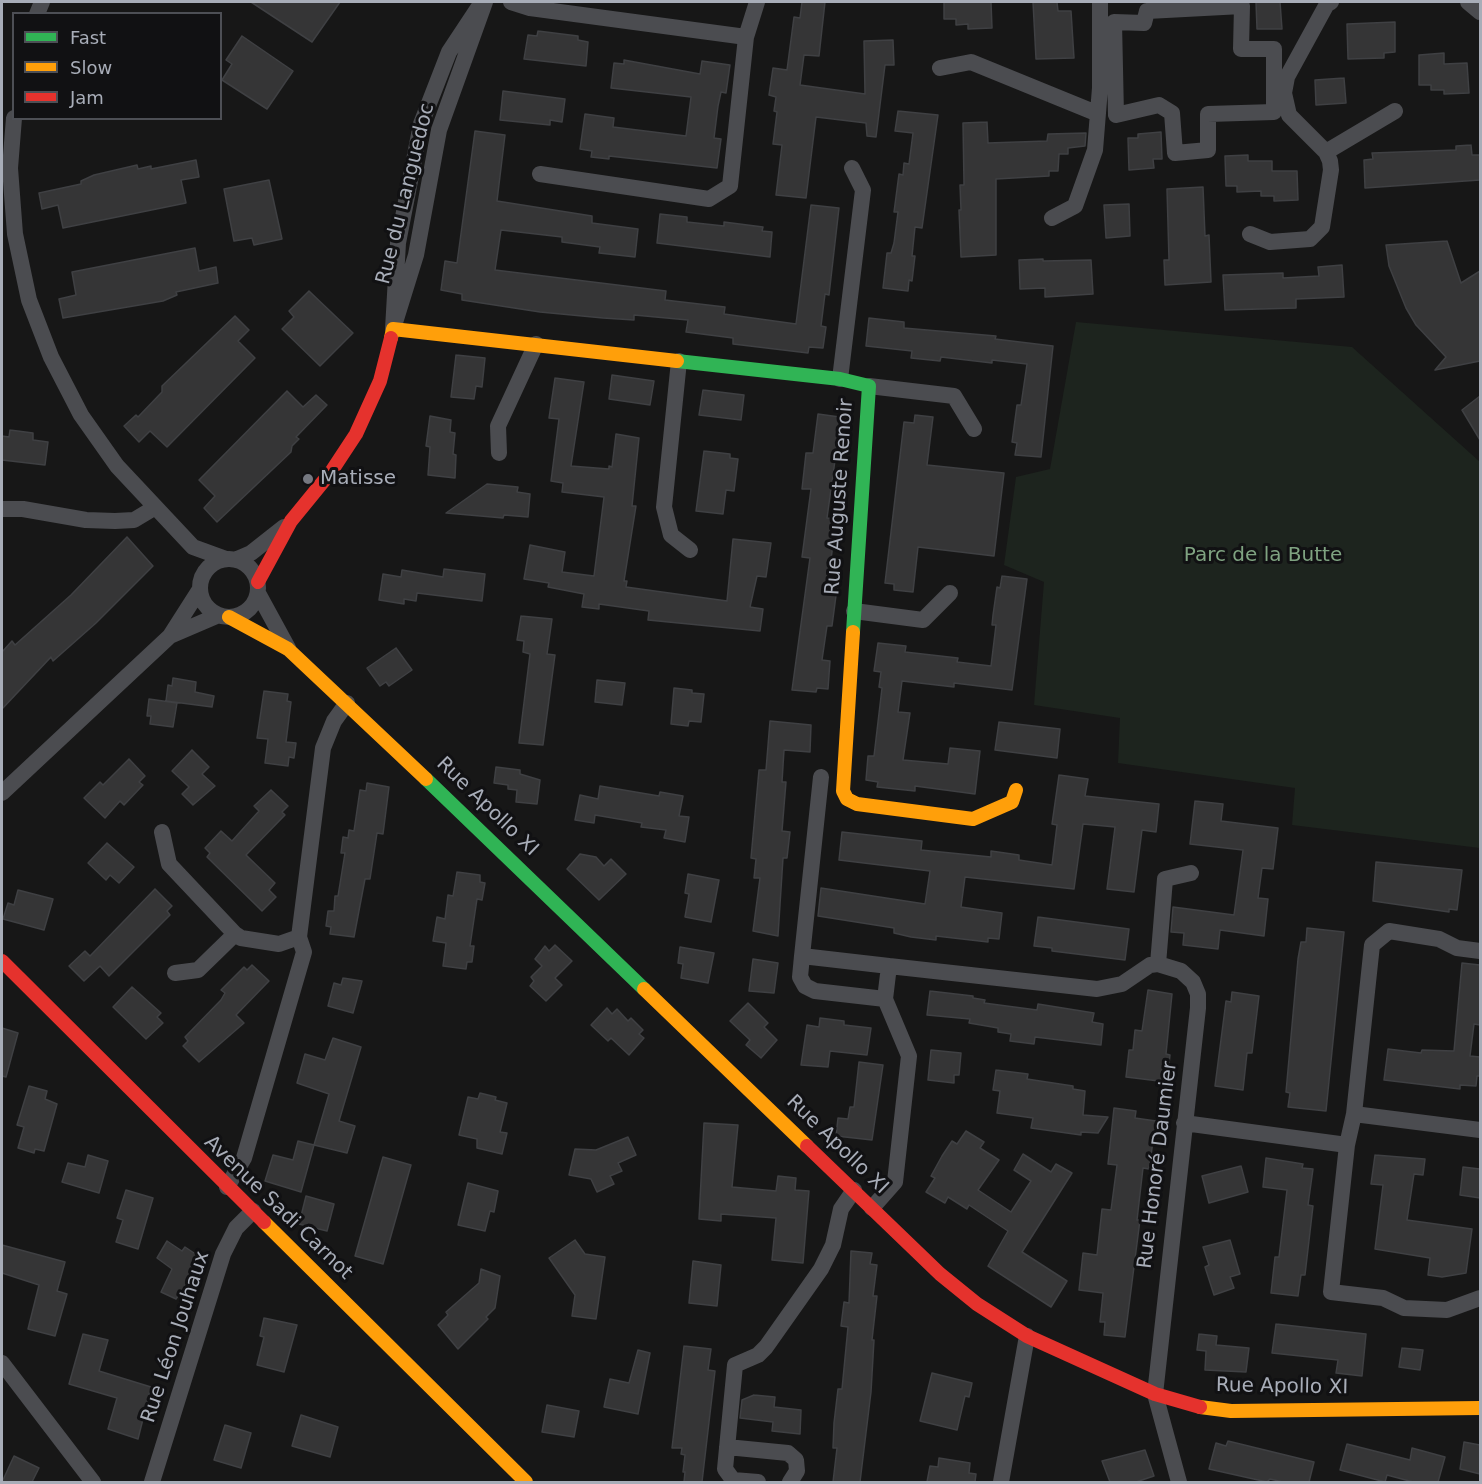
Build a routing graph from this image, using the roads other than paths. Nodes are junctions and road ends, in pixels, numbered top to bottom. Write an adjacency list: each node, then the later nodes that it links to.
1 (483, 2): 19 (street, Rue du Languedoc)
2 (511, 2): 9 (street)
3 (757, 2): 9 (street)
4 (1101, 2): 12 (street)
5 (1327, 2): 14 (street)
6 (1468, 2): 8 (street)
7 (1147, 11): 7 (street)
8 (1480, 12)
9 (746, 37): 16 (street)
10 (940, 68): 12 (street)
11 (1395, 111): 14 (street)
12 (1096, 113): 17 (street)
13 (14, 120): 26 (street)
14 (1326, 152): 18 (street)
15 (852, 168): 22 (street, Rue Auguste Renoir)
16 (540, 174)
17 (1052, 218)
18 (1250, 234)
19 (393, 329): 20 (street, Rue Auguste Renoir); 28 (street, Rue du Languedoc)
20 (536, 344): 21 (street, Rue Auguste Renoir); 25 (street)
21 (679, 361): 22 (street, Rue Auguste Renoir); 30 (street)
22 (840, 379): 23 (street, Rue Auguste Renoir)
23 (869, 386): 24 (street, Rue Auguste Renoir); 35 (street, Rue Auguste Renoir)
24 (974, 429)
25 (499, 453)
26 (154, 508): 27 (street); 29 (street)
27 (2, 509)
28 (291, 521): 31 (street, Rue du Languedoc); 33 (street, Rue du Languedoc)
29 (193, 547): 31 (street); 32 (street)
30 (690, 550)
31 (232, 559): 32 (street); 33 (street)
32 (201, 584): 36 (street); 37 (street)
33 (258, 587): 36 (street); 38 (street, Rue Apollo XI)
34 (950, 593): 35 (street, Rue Auguste Renoir)
35 (854, 611): 41 (street, Rue Auguste Renoir)
36 (224, 616): 37 (street); 38 (street, Rue Apollo XI)
37 (170, 636): 42 (street)
38 (288, 649): 39 (street, Rue Apollo XI)
39 (347, 703): 46 (street); 59 (street, Rue Apollo XI)
40 (821, 777): 48 (street)
41 (1016, 790)
42 (2, 793)
43 (162, 832): 45 (street)
44 (1191, 873): 50 (street)
45 (235, 934): 46 (street); 52 (street)
46 (299, 937): 58 (street)
47 (1480, 951): 54 (street)
48 (802, 956): 51 (street); 53 (street)
49 (2, 961): 58 (street, Avenue Sadi Carnot)
50 (1158, 964): 51 (street); 55 (street, Rue Honoré Daumier)
51 (889, 966): 53 (street)
52 (175, 973)
53 (885, 999): 60 (street)
54 (1354, 1114): 56 (street); 57 (street)
55 (1184, 1123): 57 (street); 65 (street, Rue Honoré Daumier)
56 (1480, 1130)
57 (1347, 1145): 62 (street)
58 (228, 1187): 61 (street, Avenue Sadi Carnot)
59 (854, 1190): 60 (street, Rue Apollo XI); 67 (street)
60 (872, 1208): 63 (street, Rue Apollo XI)
61 (253, 1211): 69 (street, Rue Léon Jouhaux); 70 (street, Avenue Sadi Carnot)
62 (1480, 1298)
63 (1028, 1336): 65 (street, Rue Apollo XI); 73 (street)
64 (2, 1363): 68 (street)
65 (1155, 1394): 66 (street, Rue Apollo XI); 74 (street)
66 (1480, 1408)
67 (727, 1447): 71 (street); 72 (street)
68 (93, 1482)
69 (152, 1482)
70 (526, 1482)
71 (758, 1482)
72 (790, 1482)
73 (1001, 1482)
74 (1179, 1482)

